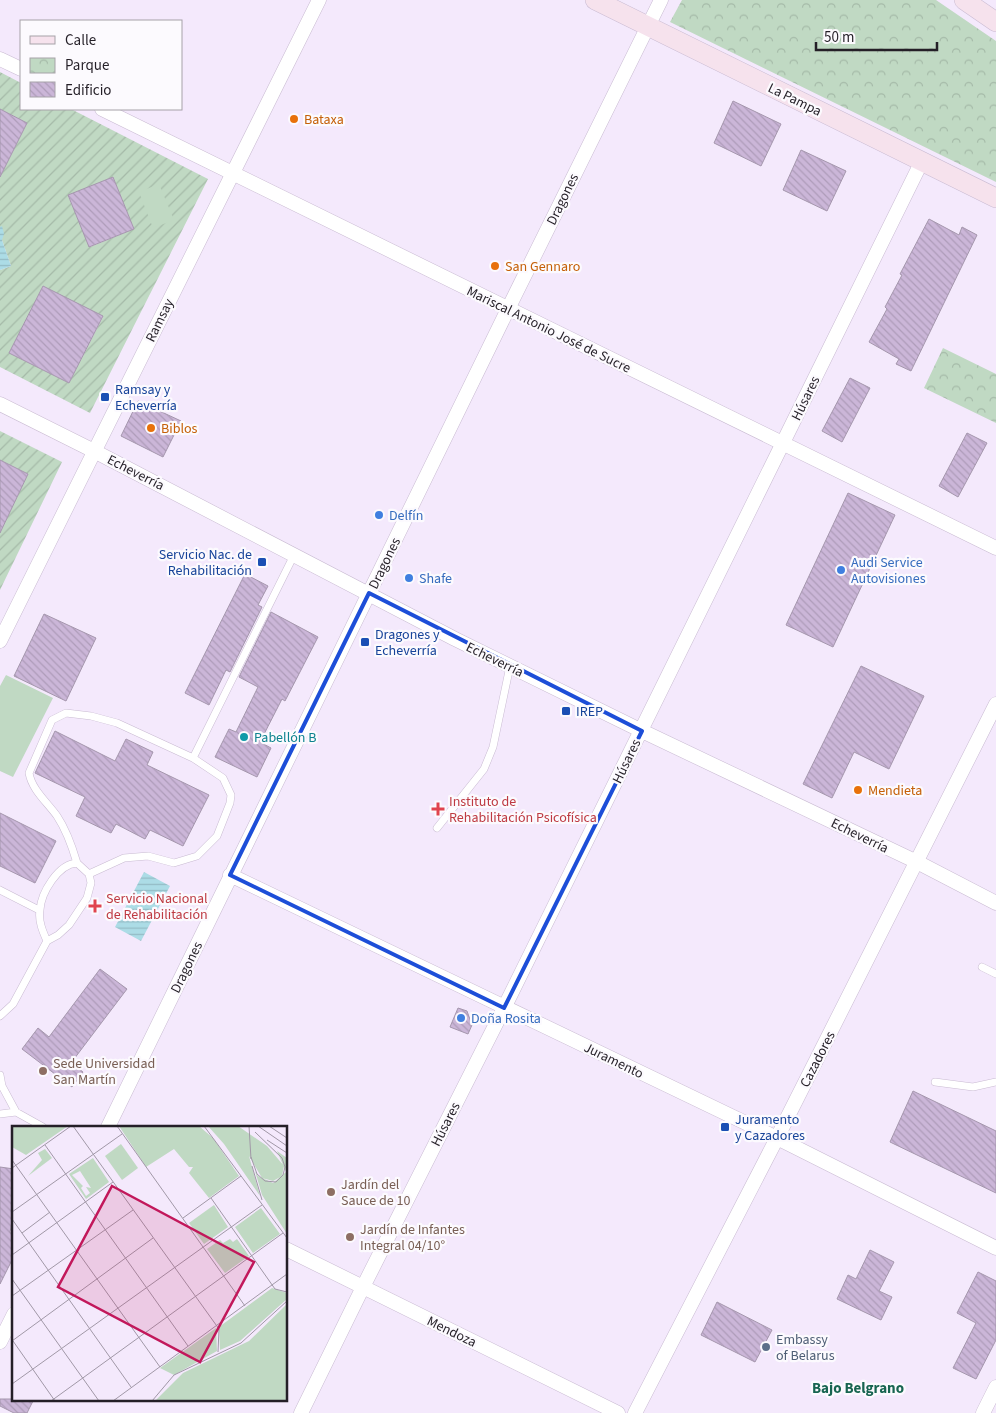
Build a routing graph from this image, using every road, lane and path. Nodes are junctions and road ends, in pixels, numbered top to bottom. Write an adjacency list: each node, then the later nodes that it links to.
1 (319, 0): 11 (street, Ramsay)
2 (595, 0): 6 (street, La Pampa)
3 (662, 0): 6 (street, Dragones)
4 (964, 0): 5 (street)
5 (996, 22)
6 (648, 26): 10 (street, La Pampa); 13 (street, Dragones)
7 (0, 59): 8 (street)
8 (20, 69)
9 (104, 110): 11 (street, Mariscal Antonio José de Sucre)
10 (922, 161): 12 (street, La Pampa); 15 (street, Húsares)
11 (233, 173): 13 (street, Mariscal Antonio José de Sucre); 16 (street, Ramsay)
12 (996, 198)
13 (508, 309): 15 (street, Mariscal Antonio José de Sucre); 19 (street, Dragones)
14 (0, 404): 16 (street, Echeverría)
15 (783, 444): 17 (street, Mariscal Antonio José de Sucre); 23 (street, Húsares)
16 (94, 451): 18 (street, Echeverría); 20 (street, Ramsay)
17 (996, 548)
18 (294, 554): 19 (street, Echeverría); 24 (lane)
19 (369, 593): 21 (street, Echeverría); 29 (street, Dragones)
20 (0, 641)
21 (510, 666): 23 (street, Echeverría); 25 (lane)
22 (996, 704): 26 (street, Cazadores)
23 (642, 731): 26 (street, Echeverría); 36 (street, Húsares)
24 (193, 758): 27 (lane); 28 (lane)
25 (437, 828)
26 (917, 862): 31 (street, Echeverría); 45 (street, Cazadores)
27 (77, 863): 28 (lane); 32 (lane)
28 (89, 874): 33 (lane)
29 (230, 875): 36 (street, Juramento); 44 (street, Dragones)
30 (0, 890): 32 (lane)
31 (996, 903)
32 (40, 910): 33 (lane)
33 (47, 941): 37 (lane)
34 (982, 967): 35 (lane)
35 (996, 974)
36 (504, 1008): 45 (street, Juramento); 48 (street, Húsares)
37 (0, 1016)
38 (0, 1075): 41 (lane)
39 (935, 1082): 40 (lane)
40 (996, 1082)
41 (16, 1112): 42 (lane); 43 (lane)
42 (0, 1114)
43 (41, 1126)
44 (108, 1126)
45 (777, 1138): 46 (street, Juramento); 54 (street, Cazadores)
46 (996, 1248)
47 (288, 1250): 48 (street, Mendoza)
48 (363, 1287): 52 (street, Húsares); 53 (street, Mendoza)
49 (12, 1318): 50 (street)
50 (0, 1342)
51 (996, 1387): 55 (street)
52 (301, 1413)
53 (618, 1413)
54 (635, 1413)
55 (983, 1413)

